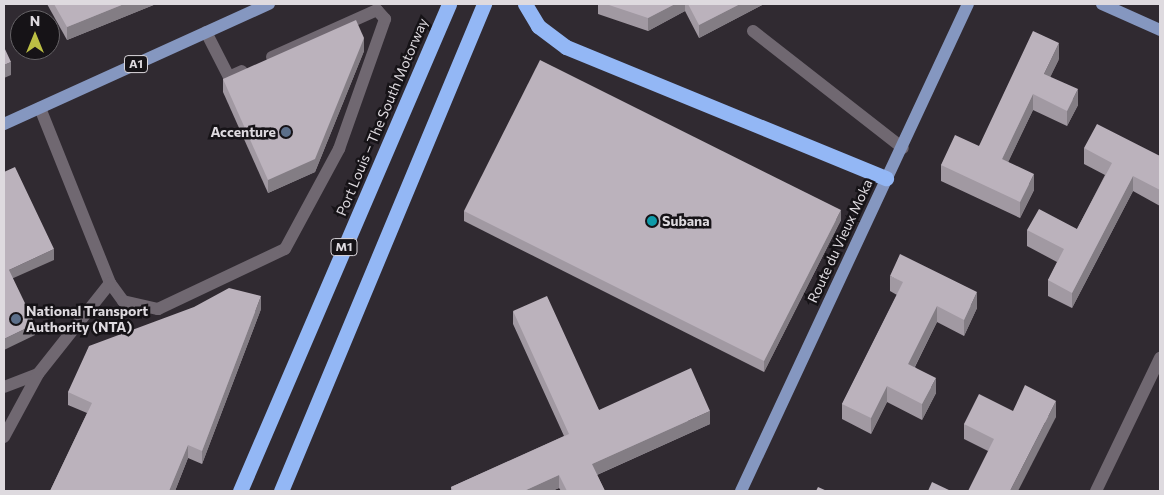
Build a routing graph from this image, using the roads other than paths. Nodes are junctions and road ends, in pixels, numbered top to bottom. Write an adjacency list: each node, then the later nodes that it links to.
1 (269, 4): 9 (main road, A1)
2 (448, 4): 19 (highway, Port Louis – The South Motorway / M1)
3 (484, 4): 20 (highway, M1)
4 (525, 4): 13 (highway)
5 (968, 4): 12 (main road, Route du Vieux Moka)
6 (1109, 5): 7 (main road)
7 (1160, 30)
8 (753, 31): 12 (lane)
9 (206, 32): 10 (main road, A1); 14 (lane)
10 (40, 108): 11 (main road, A1); 14 (lane)
11 (4, 124)
12 (903, 148): 13 (main road, Route du Vieux Moka)
13 (886, 178): 21 (main road, Route du Vieux Moka)
14 (110, 283): 16 (lane)
15 (1160, 358): 22 (lane)
16 (38, 374): 17 (lane); 18 (lane)
17 (4, 387)
18 (4, 437)
19 (240, 491)
20 (281, 491)
21 (741, 491)
22 (1096, 491)

